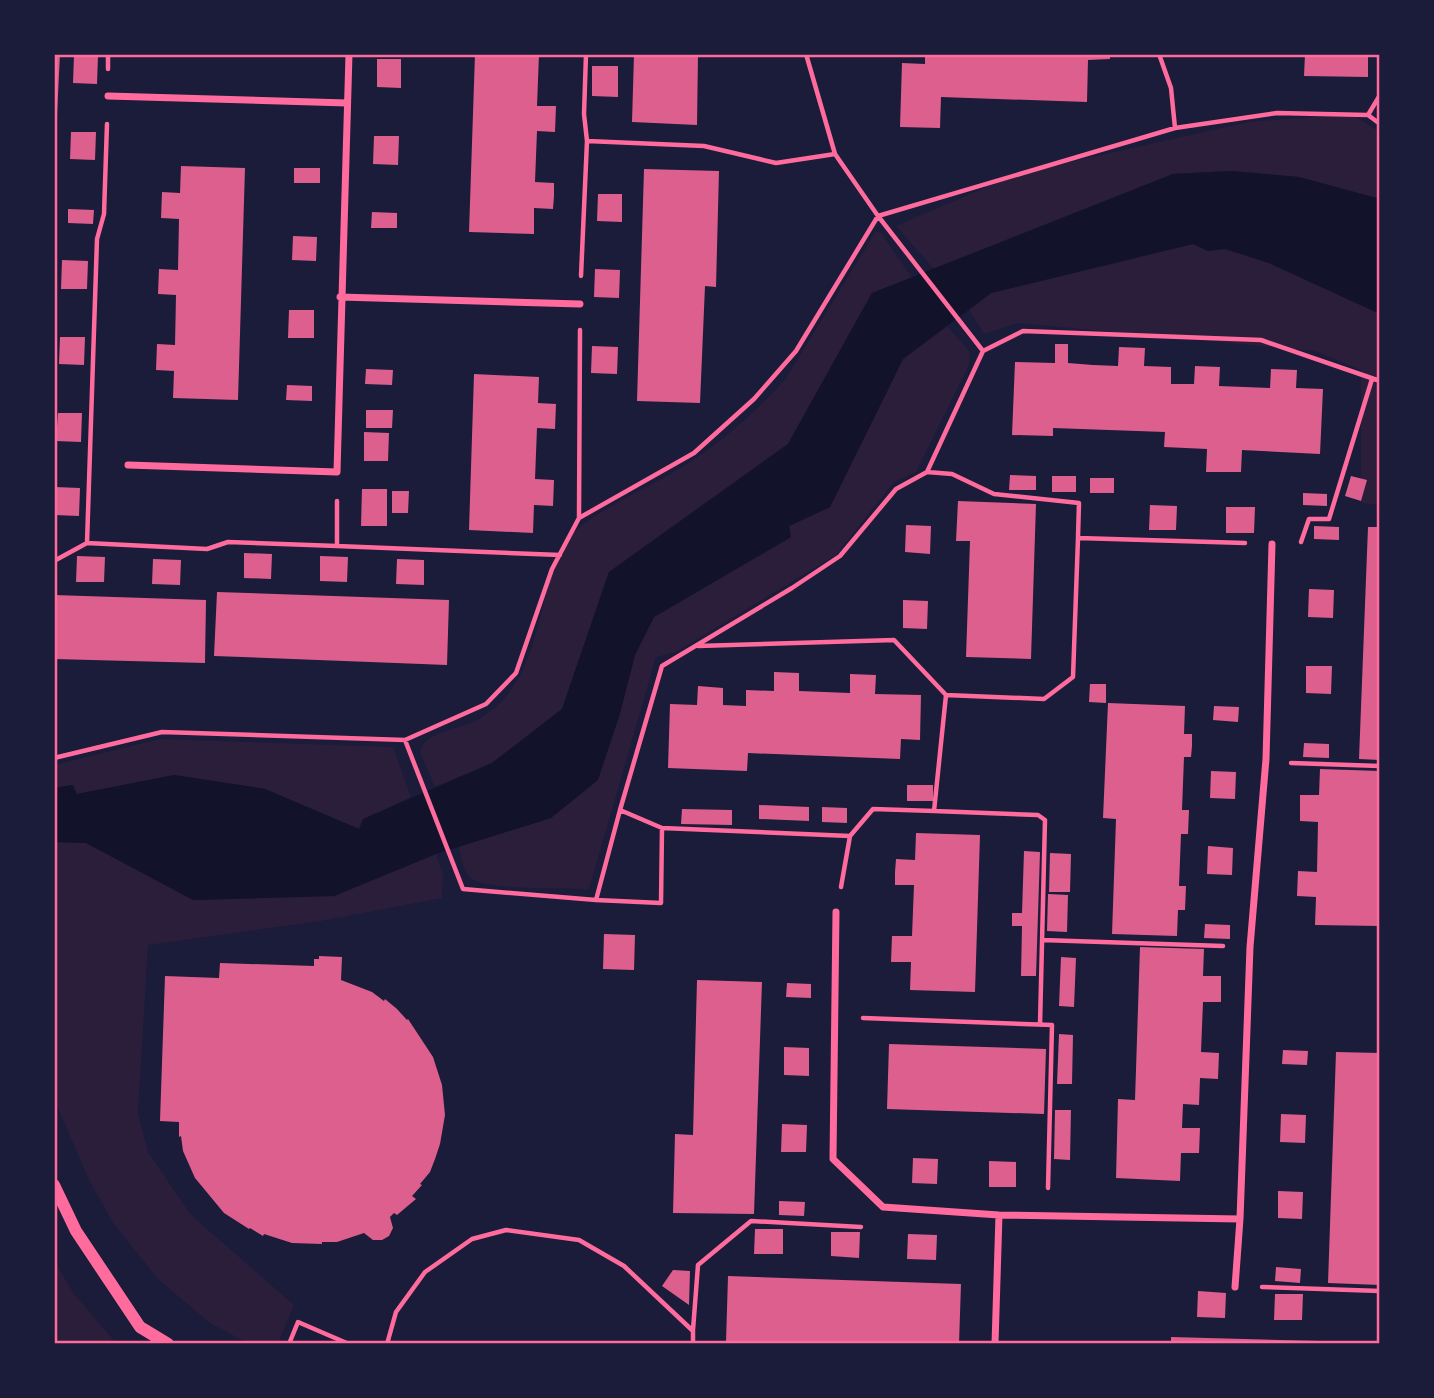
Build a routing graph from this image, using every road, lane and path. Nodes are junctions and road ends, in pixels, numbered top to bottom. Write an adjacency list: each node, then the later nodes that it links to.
1 (108, 54): 6 (path)
2 (349, 54): 7 (street)
3 (806, 54): 12 (path)
4 (1159, 54): 10 (path)
5 (1380, 95): 8 (path)
6 (108, 96): 7 (street); 23 (path)
7 (347, 103): 14 (street)
8 (1368, 115): 9 (path); 10 (path)
9 (1380, 124)
10 (1175, 128): 13 (path)
11 (587, 141): 12 (path)
12 (835, 154): 13 (path)
13 (878, 216): 16 (path); 26 (path)
14 (340, 296): 15 (street); 20 (street)
15 (580, 304)
16 (983, 351): 17 (path); 21 (path)
17 (1372, 379): 18 (path); 24 (path)
18 (1380, 381)
19 (128, 464): 20 (street)
20 (337, 472): 25 (path)
21 (927, 472): 22 (path); 28 (path)
22 (1078, 538): 24 (path); 29 (path)
23 (87, 543): 25 (path); 27 (path)
24 (1272, 544): 32 (street)
25 (337, 546): 26 (path)
26 (560, 555): 30 (path)
27 (54, 561)
28 (696, 646): 29 (path); 34 (path)
29 (946, 695): 35 (path)
30 (405, 740): 31 (path); 38 (path)
31 (54, 758)
32 (1266, 759): 33 (path); 41 (street)
33 (1380, 766)
34 (620, 810): 36 (path); 38 (path)
35 (934, 811): 37 (path); 40 (path)
36 (662, 828): 37 (path); 38 (path)
37 (850, 836): 39 (path)
38 (596, 900)
39 (836, 912): 42 (street)
40 (1042, 940): 41 (path); 43 (path)
41 (1250, 947): 48 (street)
42 (834, 1017): 43 (path); 45 (street)
43 (1040, 1025): 47 (path)
44 (54, 1185): 52 (street)
45 (883, 1207): 46 (street); 51 (path)
46 (999, 1215): 47 (street); 57 (street)
47 (1047, 1215): 48 (street)
48 (1240, 1219): 49 (street)
49 (1235, 1287): 50 (path)
50 (1380, 1291)
51 (693, 1331): 55 (path); 56 (path)
52 (168, 1344)
53 (289, 1344): 54 (path)
54 (349, 1344)
55 (387, 1344)
56 (693, 1344)
57 (995, 1344)

